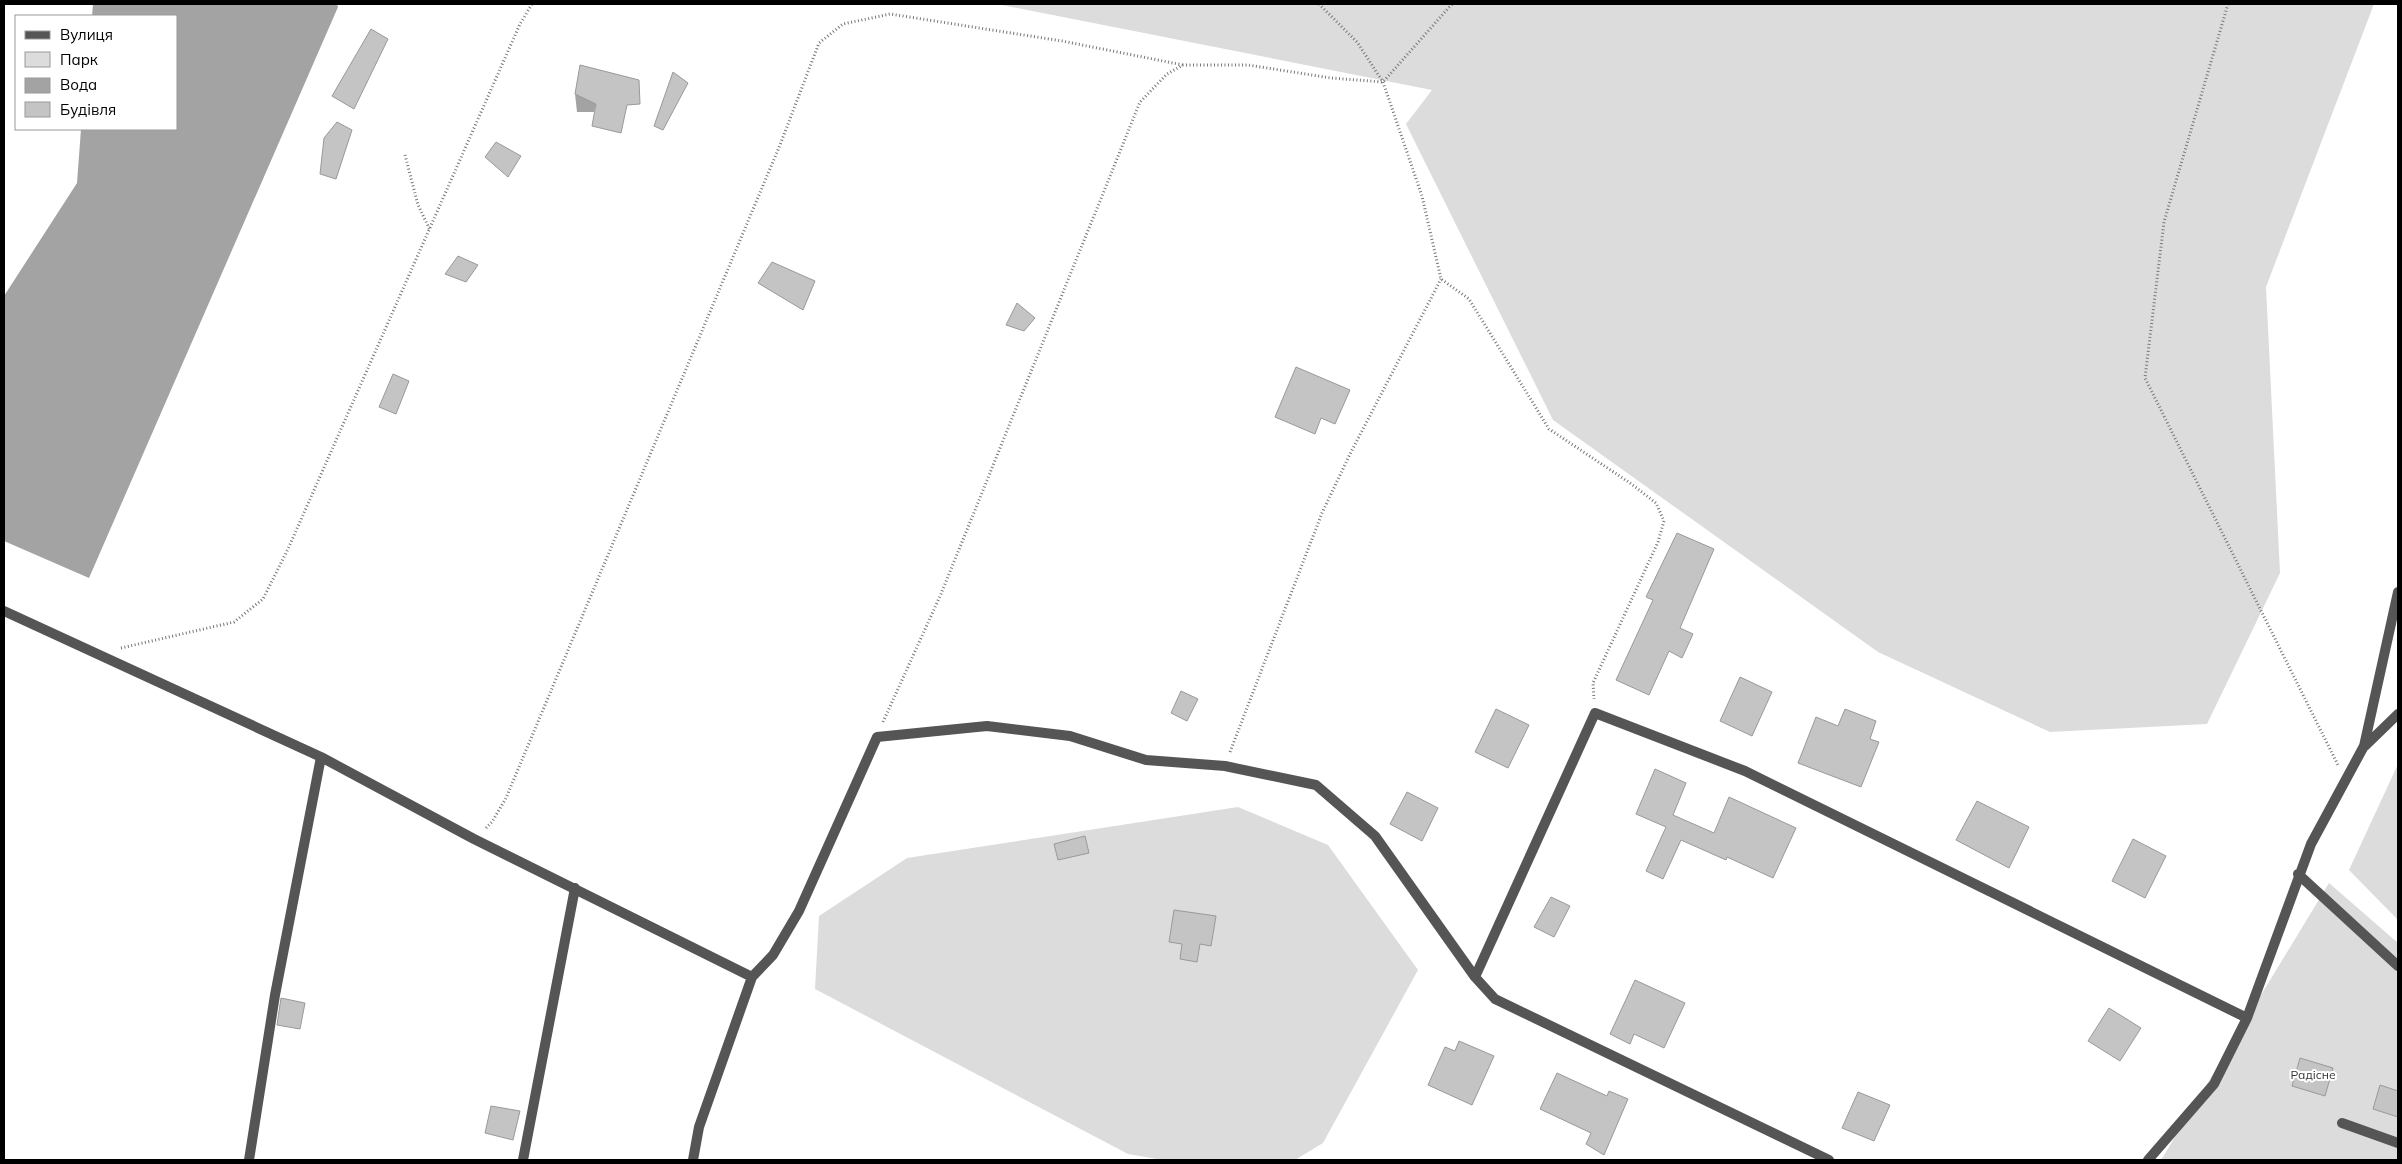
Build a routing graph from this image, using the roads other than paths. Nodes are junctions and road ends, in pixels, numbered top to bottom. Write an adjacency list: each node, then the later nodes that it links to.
1 (2398, 592): 4 (street)
2 (4, 611): 5 (street)
3 (2398, 714): 4 (street)
4 (2364, 746): 6 (street)
5 (321, 757): 7 (street); 14 (street)
6 (2298, 874): 8 (street); 11 (street)
7 (575, 888): 9 (street); 15 (street)
8 (2398, 966)
9 (752, 976): 10 (street); 16 (street)
10 (1474, 977): 11 (street); 17 (street)
11 (2247, 1018): 18 (street)
12 (2342, 1122): 13 (street)
13 (2398, 1143)
14 (249, 1160)
15 (523, 1160)
16 (693, 1160)
17 (1830, 1160)
18 (2148, 1160)

